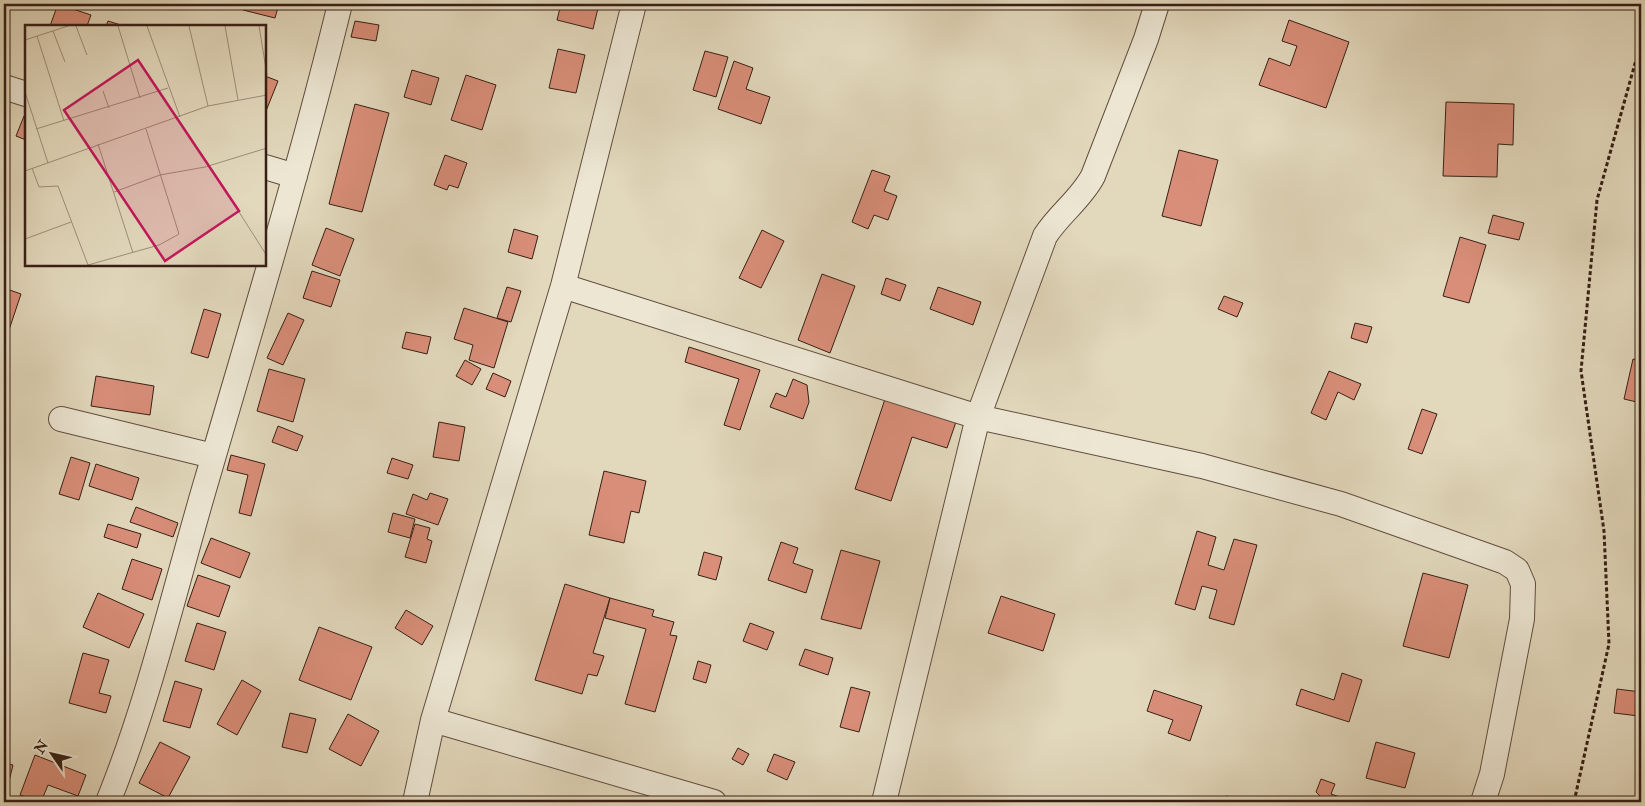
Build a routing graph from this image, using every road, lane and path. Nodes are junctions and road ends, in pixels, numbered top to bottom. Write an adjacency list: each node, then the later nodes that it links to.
1 (340, 4): 8 (street)
2 (634, 4): 9 (street)
3 (1157, 4): 10 (street)
4 (1641, 42): 19 (path)
5 (4, 87): 6 (street)
6 (25, 94)
7 (266, 167): 8 (street)
8 (295, 176): 12 (street)
9 (563, 286): 10 (street); 13 (street)
10 (978, 417): 17 (street); 18 (street)
11 (61, 419): 12 (street)
12 (213, 456): 14 (street)
13 (433, 720): 15 (street); 16 (street)
14 (108, 802)
15 (415, 802)
16 (714, 802)
17 (884, 802)
18 (1483, 802)
19 (1574, 802)

